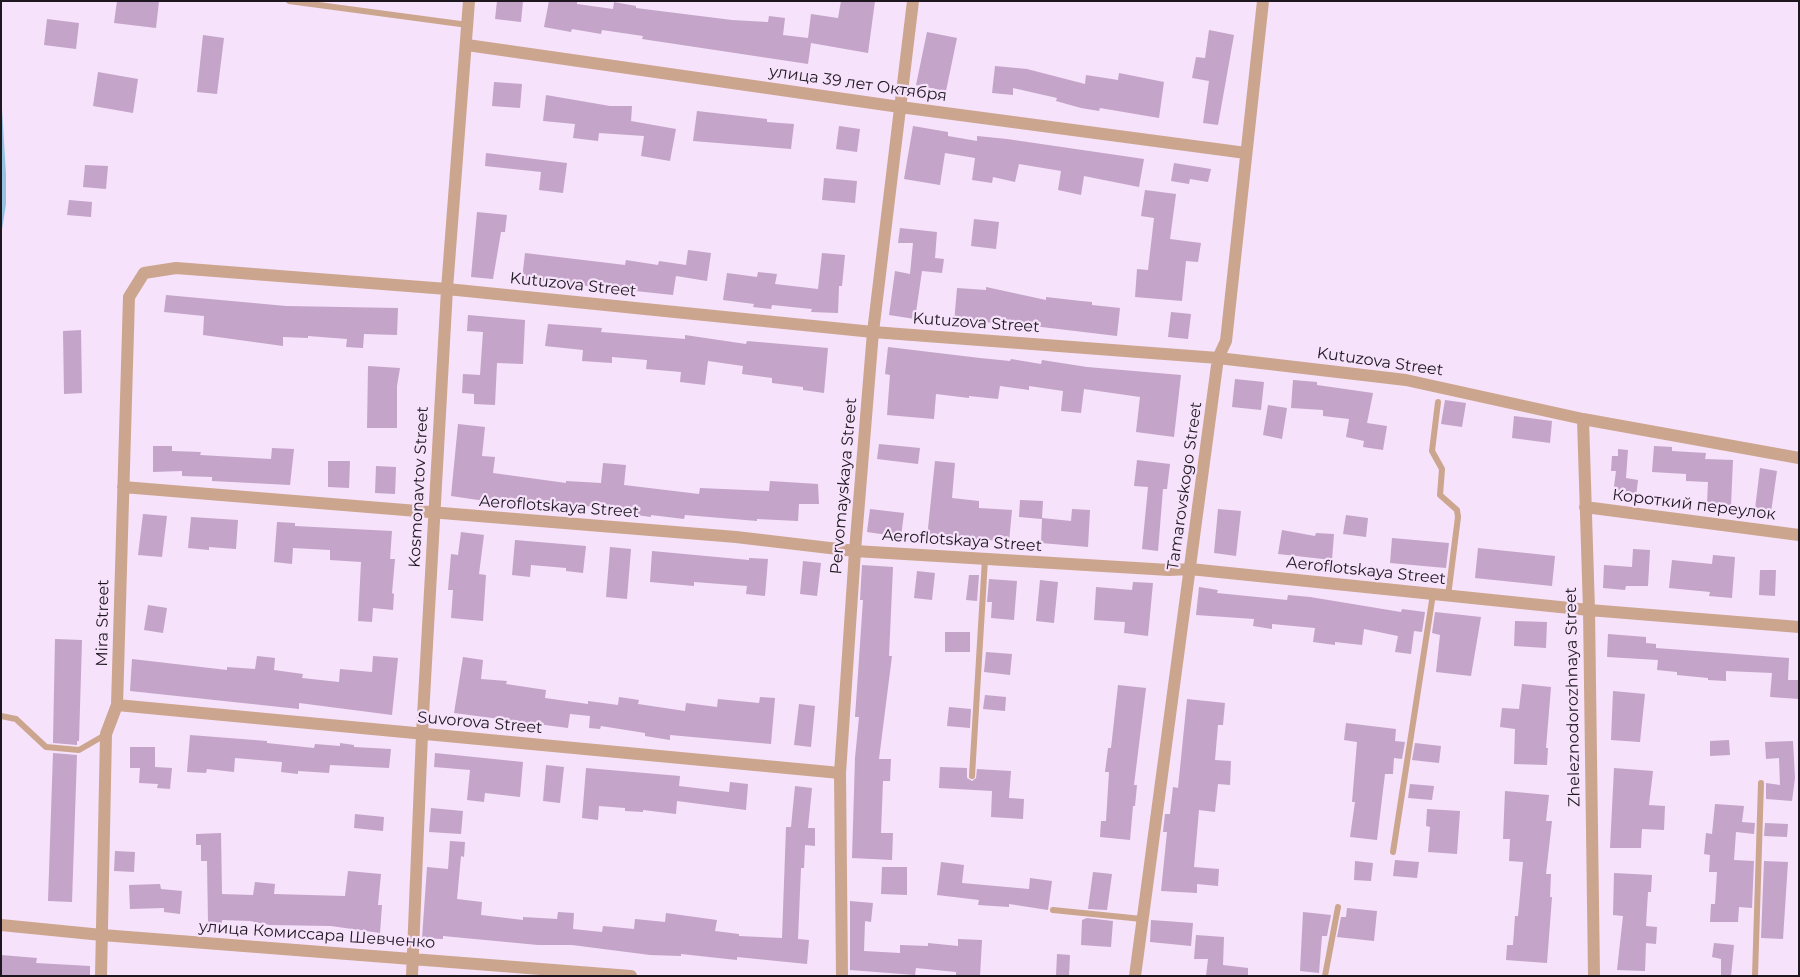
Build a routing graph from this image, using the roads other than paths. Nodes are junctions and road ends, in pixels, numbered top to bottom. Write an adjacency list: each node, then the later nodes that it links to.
1 (289, 1): 5 (lane)
2 (469, 1): 5 (street, Kosmonavtov Street)
3 (914, 1): 7 (street, Pervomayskaya Street)
4 (1263, 1): 8 (street, Tamarovskogo Street)
5 (468, 25): 6 (street, Kosmonavtov Street)
6 (467, 46): 7 (street, улица 39 лет Октября); 10 (street, Kosmonavtov Street)
7 (900, 107): 8 (street, улица 39 лет Октября); 11 (street, Pervomayskaya Street)
8 (1246, 153): 12 (street, Tamarovskogo Street)
9 (144, 273): 10 (street, Kutuzova Street); 16 (street, Mira Street)
10 (447, 289): 11 (street, Kutuzova Street); 18 (street, Kosmonavtov Street)
11 (873, 332): 12 (street, Kutuzova Street); 20 (street, Pervomayskaya Street)
12 (1218, 358): 14 (street, Kutuzova Street); 22 (street, Tamarovskogo Street)
13 (1438, 402): 24 (lane)
14 (1583, 419): 15 (street, Kutuzova Street); 17 (street, Zheleznodorozhnaya Street)
15 (1799, 458)
16 (123, 487): 18 (street, Aeroflotskaya Street); 27 (street, Mira Street)
17 (1586, 507): 19 (street, Короткий переулок); 25 (street, Zheleznodorozhnaya Street)
18 (434, 514): 20 (street, Aeroflotskaya Street); 30 (street, Kosmonavtov Street)
19 (1799, 535)
20 (855, 551): 21 (street, Aeroflotskaya Street); 31 (street, Pervomayskaya Street)
21 (985, 559): 22 (street, Aeroflotskaya Street); 32 (lane)
22 (1190, 568): 23 (street, Aeroflotskaya Street); 37 (street, Tamarovskogo Street)
23 (1433, 594): 24 (street, Aeroflotskaya Street); 34 (lane)
24 (1448, 596): 25 (street, Aeroflotskaya Street)
25 (1589, 610): 26 (street, Aeroflotskaya Street); 47 (street, Zheleznodorozhnaya Street)
26 (1799, 627)
27 (117, 705): 29 (street, Mira Street); 30 (street, Suvorova Street)
28 (1, 716): 29 (lane)
29 (106, 734): 39 (street, Mira Street)
30 (422, 734): 31 (street, Suvorova Street); 40 (street, Kosmonavtov Street)
31 (840, 773): 44 (street, Pervomayskaya Street)
32 (972, 776)
33 (1761, 783): 48 (lane)
34 (1393, 852)
35 (1338, 907): 46 (lane)
36 (1053, 910): 37 (lane)
37 (1142, 919): 45 (street, Tamarovskogo Street)
38 (1, 924): 39 (street, улица Комиссара Шевченко)
39 (102, 935): 40 (street, улица Комиссара Шевченко); 41 (street, Mira Street)
40 (412, 959): 42 (street, Kosmonavtov Street); 43 (street, улица Комиссара Шевченко)
41 (101, 976)
42 (412, 976)
43 (631, 976)
44 (842, 976)
45 (1135, 976)
46 (1325, 976)
47 (1594, 976)
48 (1755, 976)

